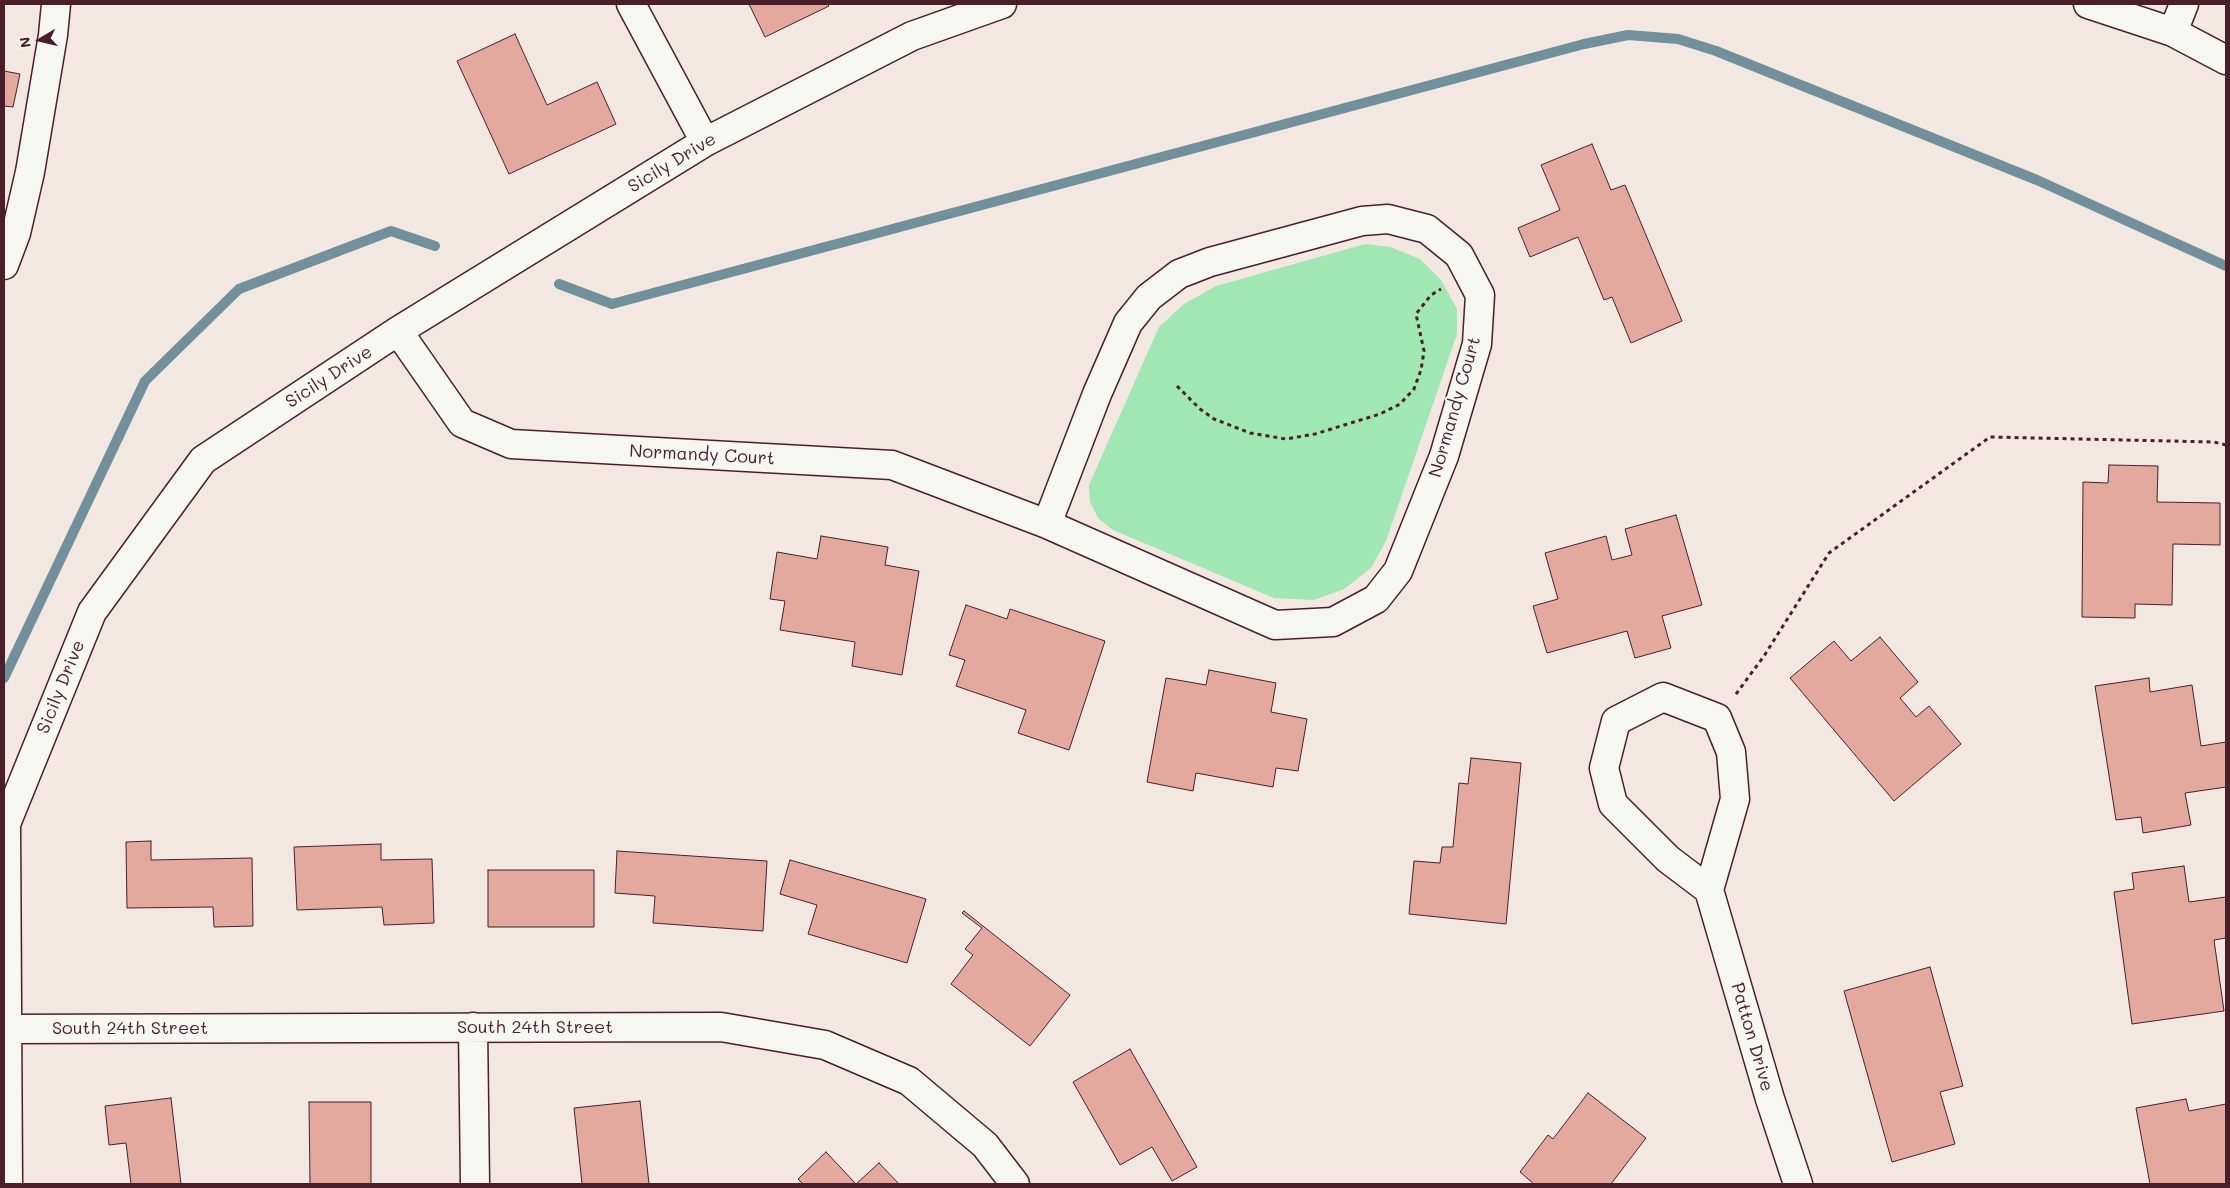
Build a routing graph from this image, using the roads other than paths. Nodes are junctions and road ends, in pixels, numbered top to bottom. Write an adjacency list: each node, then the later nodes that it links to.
1 (56, 4): 9 (street)
2 (632, 4): 8 (street)
3 (1002, 4): 8 (street, Sicily Drive)
4 (2088, 4): 6 (street)
5 (2184, 4): 6 (street)
6 (2173, 32): 7 (street)
7 (2226, 60)
8 (705, 142): 10 (street, Sicily Drive)
9 (4, 265)
10 (398, 331): 11 (street, Normandy Court); 14 (street, Sicily Drive)
11 (1047, 524): 11 (street, Normandy Court)
12 (1709, 890): 12 (street); 18 (street, Patton Drive)
13 (473, 1028): 14 (street, South 24th Street); 16 (street); 17 (street, South 24th Street)
14 (5, 1029): 15 (street, Sicily Drive)
15 (8, 1184)
16 (475, 1184)
17 (1015, 1184)
18 (1798, 1184)

